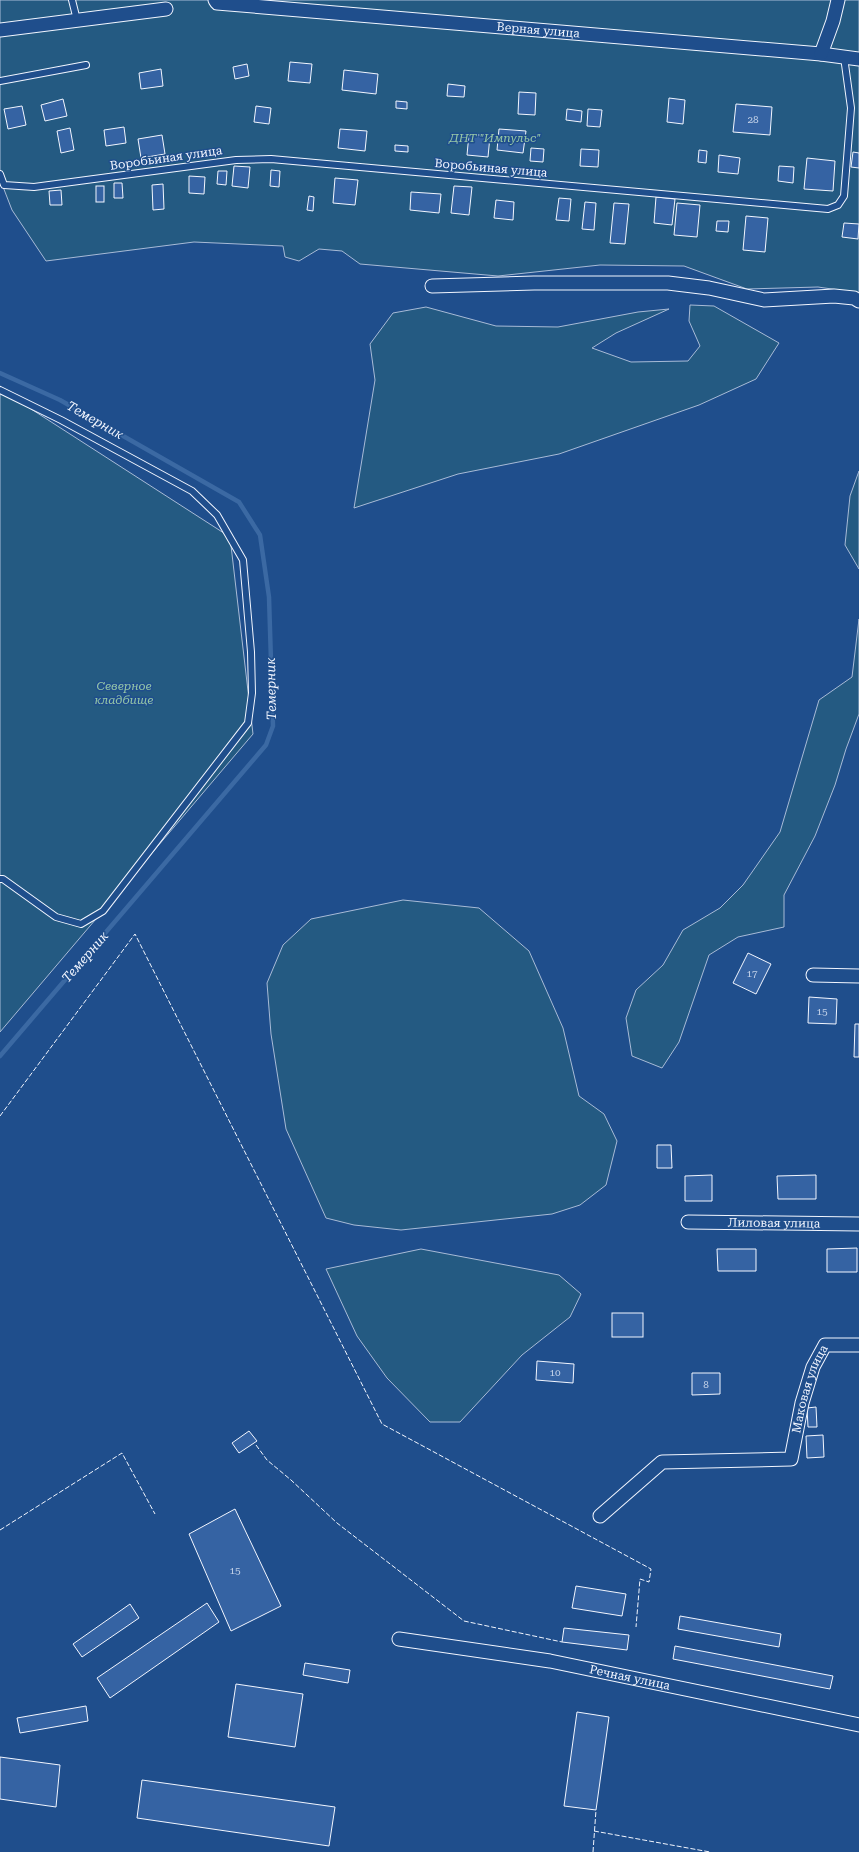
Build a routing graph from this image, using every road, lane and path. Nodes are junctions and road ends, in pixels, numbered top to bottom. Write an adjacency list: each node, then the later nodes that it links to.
1 (72, 0): 5 (lane)
2 (838, 0): 7 (street)
3 (216, 2): 7 (street, Верная улица)
4 (166, 9): 5 (street)
5 (76, 20): 6 (street)
6 (0, 30)
7 (821, 54): 8 (street, Верная улица)
8 (844, 57): 9 (street, Верная улица); 12 (lane, Воробьиная улица)
9 (859, 59)
10 (86, 65): 11 (lane)
11 (0, 81)
12 (0, 174)
13 (432, 286): 14 (street)
14 (859, 301)
15 (0, 390): 16 (lane)
16 (0, 879)
17 (813, 976): 18 (street)
18 (859, 976)
19 (688, 1222): 20 (street, Лиловая улица)
20 (859, 1224)
21 (859, 1345): 22 (street, Маковая улица)
22 (600, 1516)
23 (399, 1639): 24 (street, Речная улица)
24 (859, 1725)

